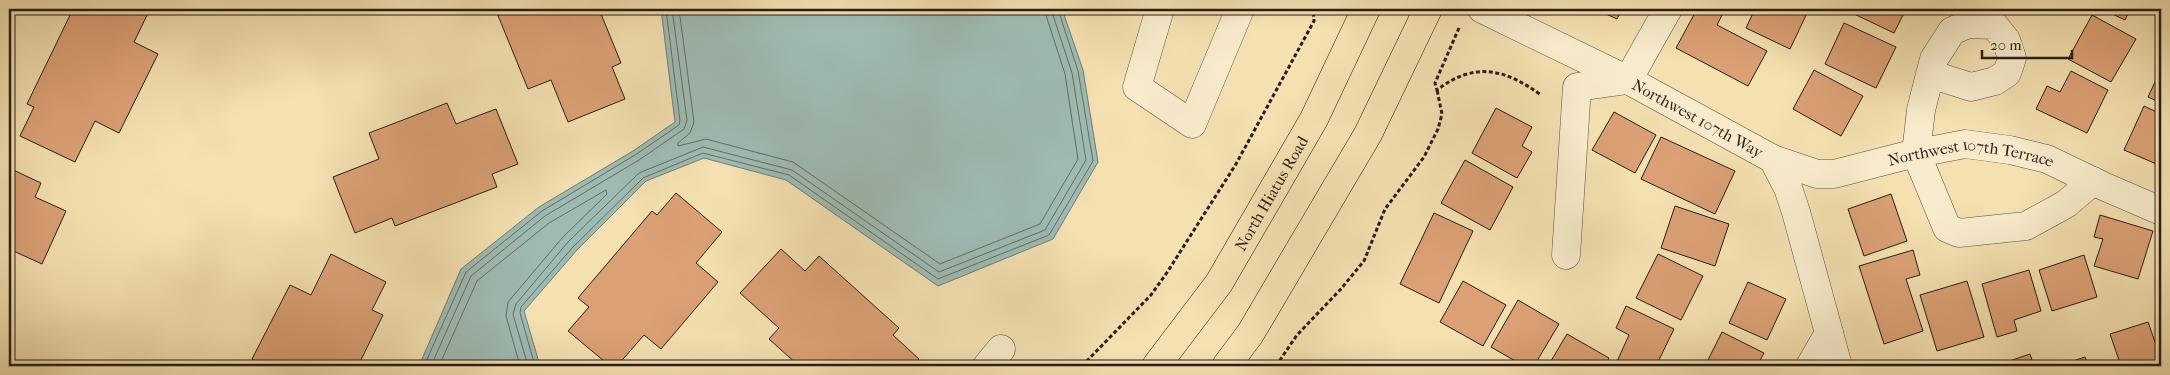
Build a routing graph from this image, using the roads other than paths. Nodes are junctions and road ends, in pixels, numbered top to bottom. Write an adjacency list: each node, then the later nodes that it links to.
1 (1160, 9): 2 (street)
2 (1240, 9)
3 (1366, 9): 15 (main road, North Hiatus Road)
4 (1428, 9): 16 (main road)
5 (1482, 9): 8 (street, Northwest 107th Way)
6 (1668, 9): 8 (street)
7 (1930, 74): 9 (street)
8 (1628, 80): 10 (street, Northwest 107th Way); 13 (street)
9 (1916, 153): 10 (street, Northwest 107th Terrace); 11 (street, Northwest 107th Terrace); 11 (street)
10 (1773, 159): 14 (street, Northwest 107th Way)
11 (2093, 181): 12 (street, Northwest 107th Terrace)
12 (2161, 211)
13 (1566, 255)
14 (1829, 333): 17 (street); 18 (street, Northwest 107th Way)
15 (1156, 366)
16 (1226, 366)
17 (1810, 366)
18 (1838, 366)

